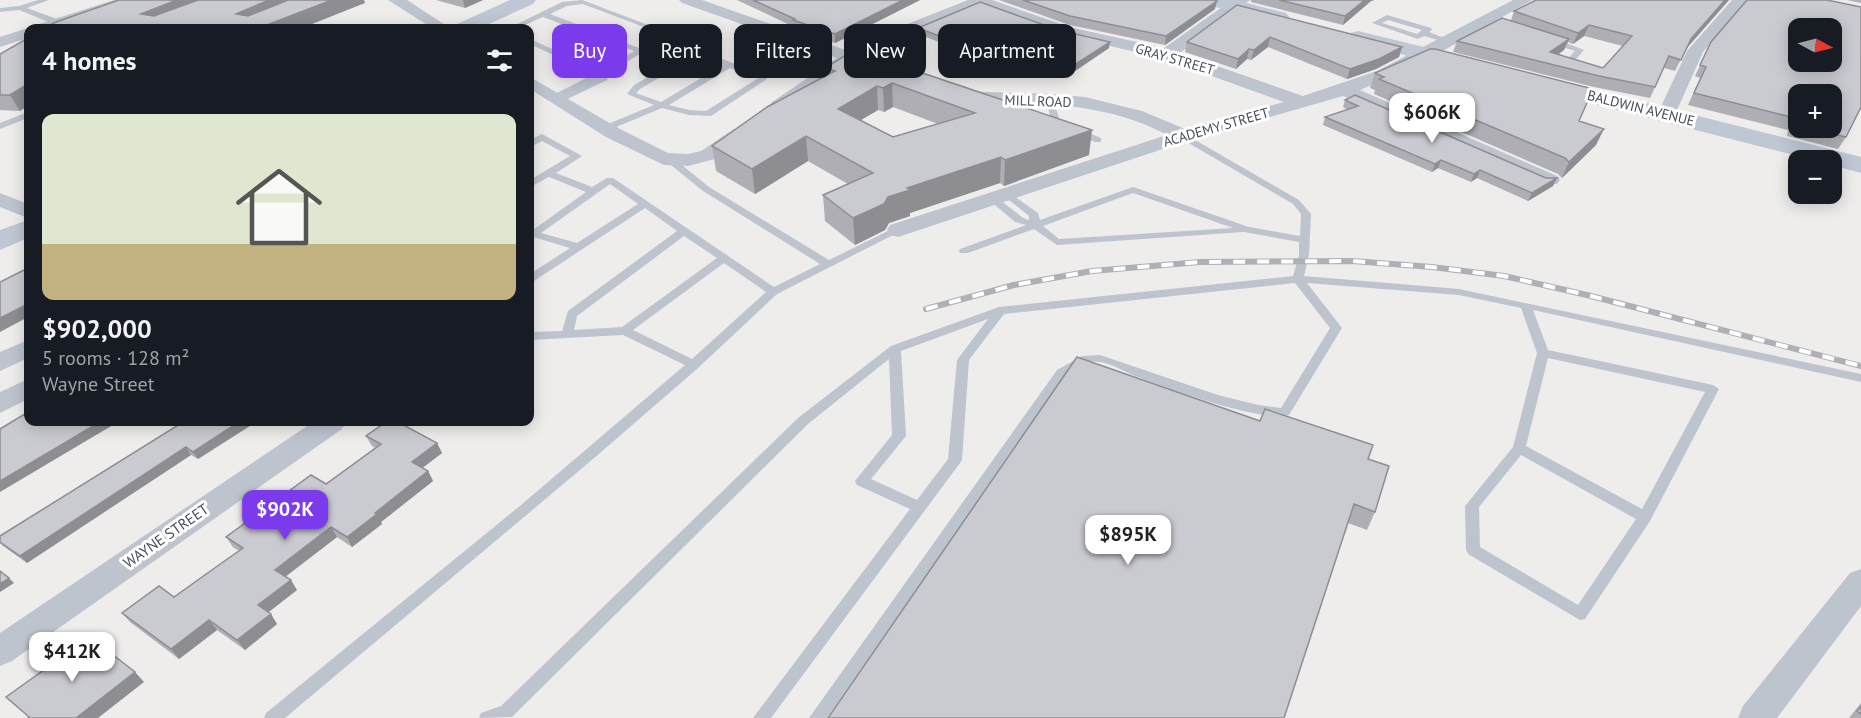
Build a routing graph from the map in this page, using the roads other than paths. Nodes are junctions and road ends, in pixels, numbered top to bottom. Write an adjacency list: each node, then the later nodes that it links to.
1 (45, 0): 12 (lane)
2 (130, 0): 16 (street)
3 (526, 0): 19 (street)
4 (687, 0): 13 (street)
5 (736, 0): 13 (street)
6 (980, 0): 22 (street); 32 (street, GRAY STREET)
7 (1210, 0): 11 (street)
8 (1524, 0): 29 (street, ACADEMY STREET)
9 (1740, 0): 48 (street)
10 (399, 1): 18 (street)
11 (1238, 3): 23 (street); 32 (street)
12 (20, 8): 14 (lane); 16 (lane)
13 (711, 8): 33 (street)
14 (0, 10)
15 (543, 14): 20 (lane); 21 (lane); 31 (lane)
16 (59, 23): 17 (street)
17 (56, 24)
18 (436, 24)
19 (474, 24)
20 (522, 24)
21 (645, 24)
22 (922, 24)
23 (1304, 24)
24 (1337, 32): 29 (street)
25 (24, 34): 27 (street)
26 (1546, 39): 35 (lane)
27 (0, 42)
28 (534, 43): 30 (lane)
29 (1424, 44): 29 (lane); 37 (street); 42 (street, ACADEMY STREET)
30 (552, 51)
31 (639, 51)
32 (1167, 54): 45 (street, GRAY STREET)
33 (844, 56)
34 (844, 60): 55 (street)
35 (1568, 63)
36 (729, 65): 47 (lane); 47 (lane); 47 (lane)
37 (1481, 68)
38 (594, 78): 43 (lane)
39 (1527, 80): 48 (street, BALDWIN AVENUE)
40 (534, 84): 43 (street)
41 (948, 90): 44 (street, MILL ROAD)
42 (1344, 90): 45 (street, ACADEMY STREET); 58 (street)
43 (556, 98): 46 (street); 51 (street)
44 (1049, 99): 52 (street, MILL ROAD); 53 (lane)
45 (1302, 102): 52 (street, ACADEMY STREET)
46 (534, 104)
47 (666, 106): 51 (lane)
48 (1666, 114): 56 (street, BALDWIN AVENUE)
49 (24, 117): 50 (lane)
50 (0, 126)
51 (610, 131): 55 (street)
52 (1183, 136): 61 (street, ACADEMY STREET); 72 (lane)
53 (1098, 140)
54 (534, 142): 57 (lane)
55 (679, 160): 77 (lane)
56 (1861, 165)
57 (548, 173): 59 (lane); 60 (lane)
58 (1550, 180)
59 (534, 182)
60 (593, 191): 63 (lane); 70 (lane)
61 (1000, 196): 65 (lane); 67 (street, ACADEMY STREET)
62 (0, 199): 64 (street)
63 (645, 204): 69 (lane); 74 (lane)
64 (24, 211)
65 (1035, 225): 68 (lane); 68 (lane); 75 (lane)
66 (24, 230): 73 (street)
67 (898, 230): 77 (lane)
68 (1247, 230): 72 (lane)
69 (684, 231): 76 (lane); 84 (lane)
70 (534, 233)
71 (534, 234): 74 (lane)
72 (1305, 240): 79 (lane)
73 (0, 241)
74 (578, 247): 78 (lane)
75 (963, 251)
76 (724, 258): 80 (lane); 83 (lane)
77 (828, 266): 80 (lane)
78 (534, 276)
79 (1298, 279): 81 (lane); 82 (lane); 104 (lane)
80 (773, 292): 90 (lane)
81 (1526, 305): 88 (lane); 91 (lane)
82 (1000, 311): 86 (lane); 96 (lane)
83 (625, 331): 84 (lane); 90 (lane)
84 (567, 334): 85 (lane)
85 (534, 336)
86 (895, 349): 96 (lane); 100 (lane)
87 (24, 350): 89 (street)
88 (1543, 353): 95 (lane); 97 (lane)
89 (0, 363)
90 (694, 365): 101 (lane)
91 (1861, 378)
92 (24, 390): 93 (street)
93 (0, 404)
94 (326, 426): 99 (street, WAYNE STREET)
95 (1519, 448): 97 (lane); 97 (lane)
96 (920, 508): 103 (lane)
97 (1645, 517)
98 (1861, 582): 105 (street)
99 (0, 651)
100 (511, 715): 102 (lane)
101 (272, 718)
102 (487, 718)
103 (761, 718)
104 (817, 718)
105 (1756, 718)

